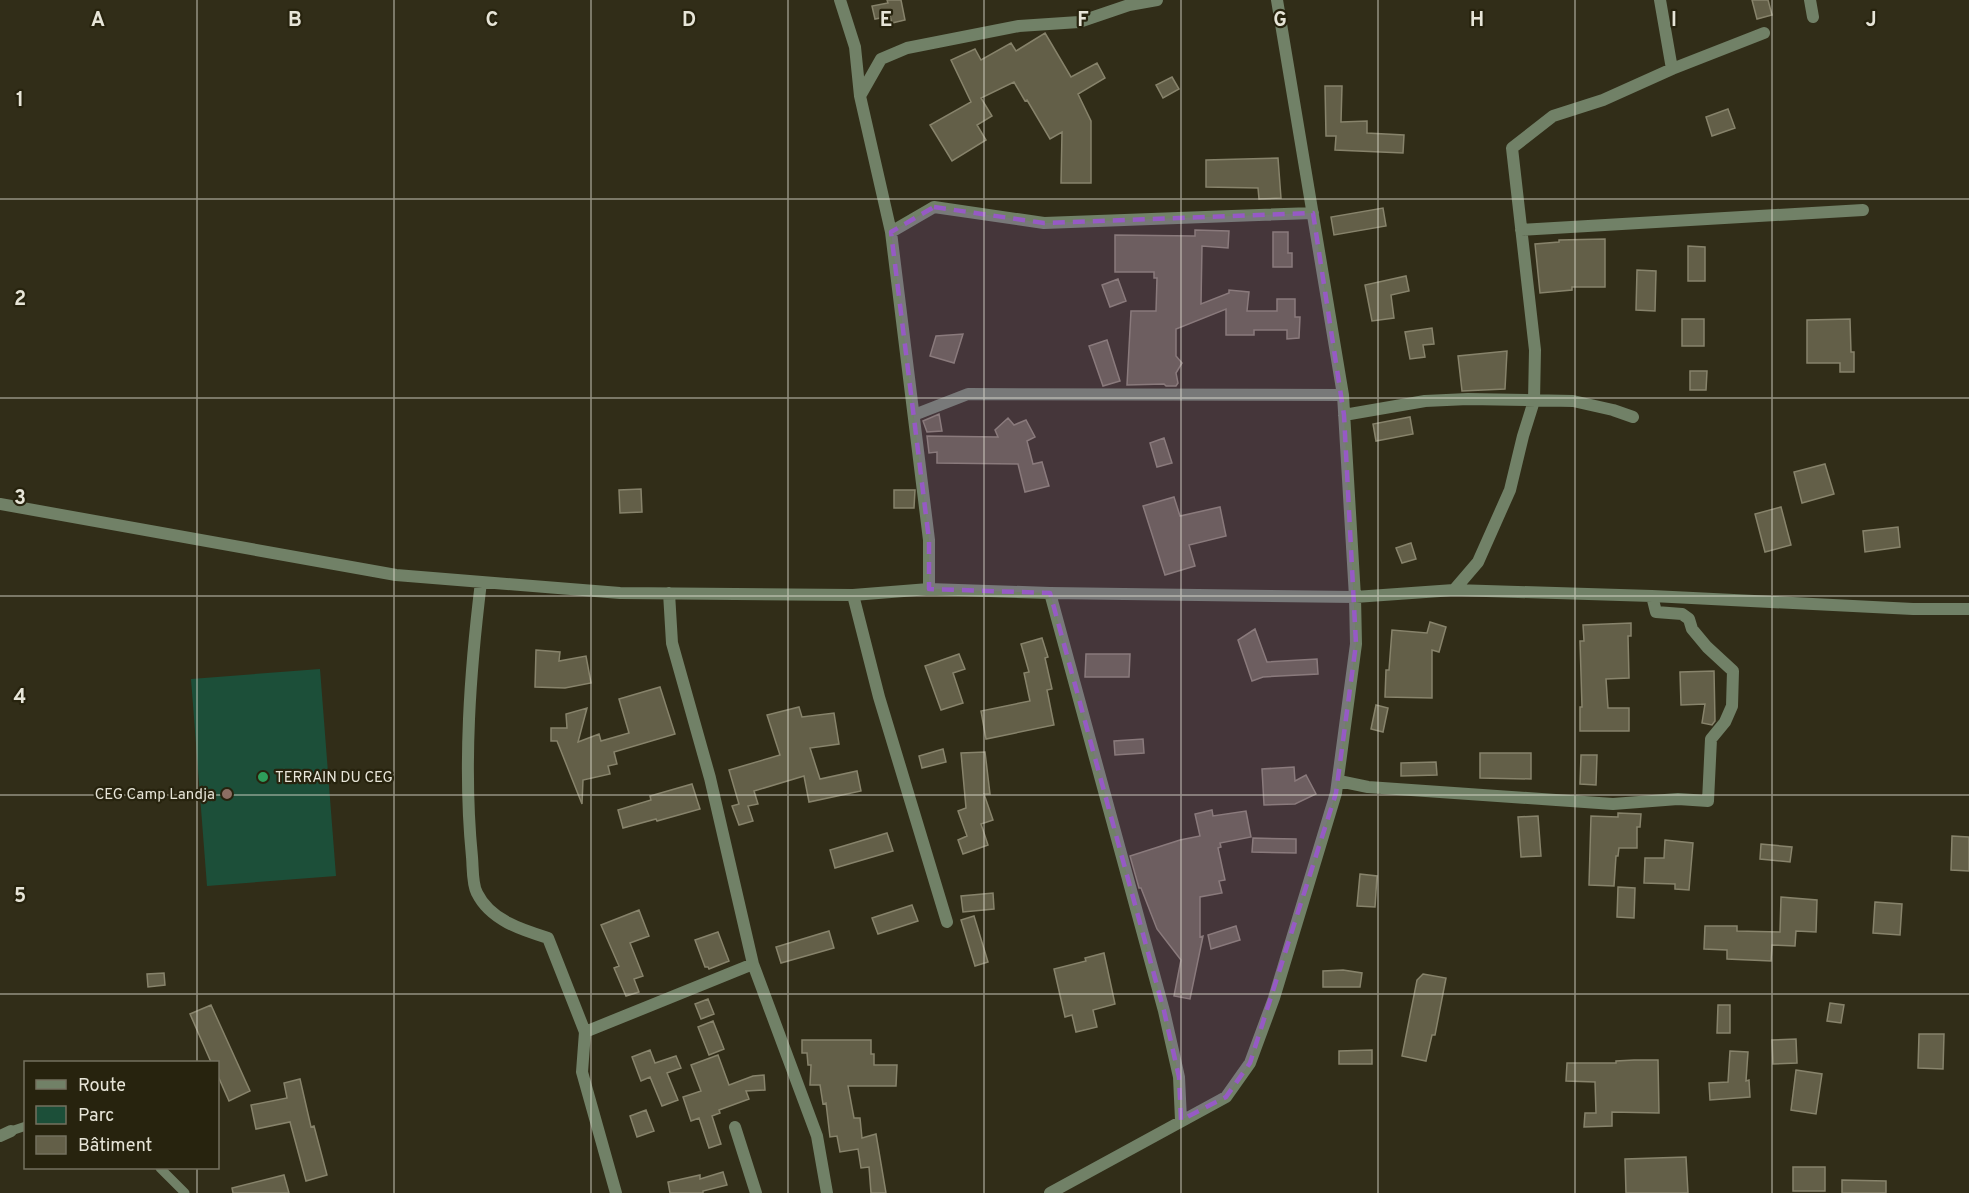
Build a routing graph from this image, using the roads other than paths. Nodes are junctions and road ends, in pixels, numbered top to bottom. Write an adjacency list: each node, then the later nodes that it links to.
1 (840, 0): 9 (street)
2 (1157, 0): 9 (street)
3 (1277, 0): 11 (street)
4 (1660, 0): 8 (street)
5 (1810, 0): 6 (street)
6 (1813, 17)
7 (1764, 33): 8 (street)
8 (1672, 69): 12 (street)
9 (860, 96): 13 (street)
10 (1863, 210): 12 (street)
11 (1313, 213): 13 (street); 14 (street)
12 (1521, 230): 15 (street)
13 (891, 232): 16 (street)
14 (1343, 395): 16 (street); 17 (street)
15 (1534, 400): 17 (street); 18 (street); 22 (street)
16 (914, 415): 21 (street)
17 (1344, 415): 27 (street)
18 (1633, 417)
19 (0, 504): 20 (street)
20 (481, 582): 23 (street); 32 (street)
21 (929, 589): 24 (street); 25 (street)
22 (1454, 590): 26 (street); 27 (street)
23 (669, 593): 25 (street); 31 (street)
24 (1050, 593): 27 (street); 33 (street)
25 (853, 595): 30 (street)
26 (1652, 596): 28 (street); 29 (street)
27 (1355, 597): 29 (street)
28 (1969, 609)
29 (1339, 781): 33 (street)
30 (947, 922)
31 (753, 964): 32 (street); 42 (street)
32 (585, 1032): 40 (street)
33 (1181, 1120): 43 (street)
34 (24, 1127): 37 (lane)
35 (735, 1127): 41 (street)
36 (24, 1131): 37 (lane)
37 (6, 1133)
38 (162, 1169): 39 (lane)
39 (185, 1193)
40 (616, 1193)
41 (756, 1193)
42 (827, 1193)
43 (1050, 1193)

